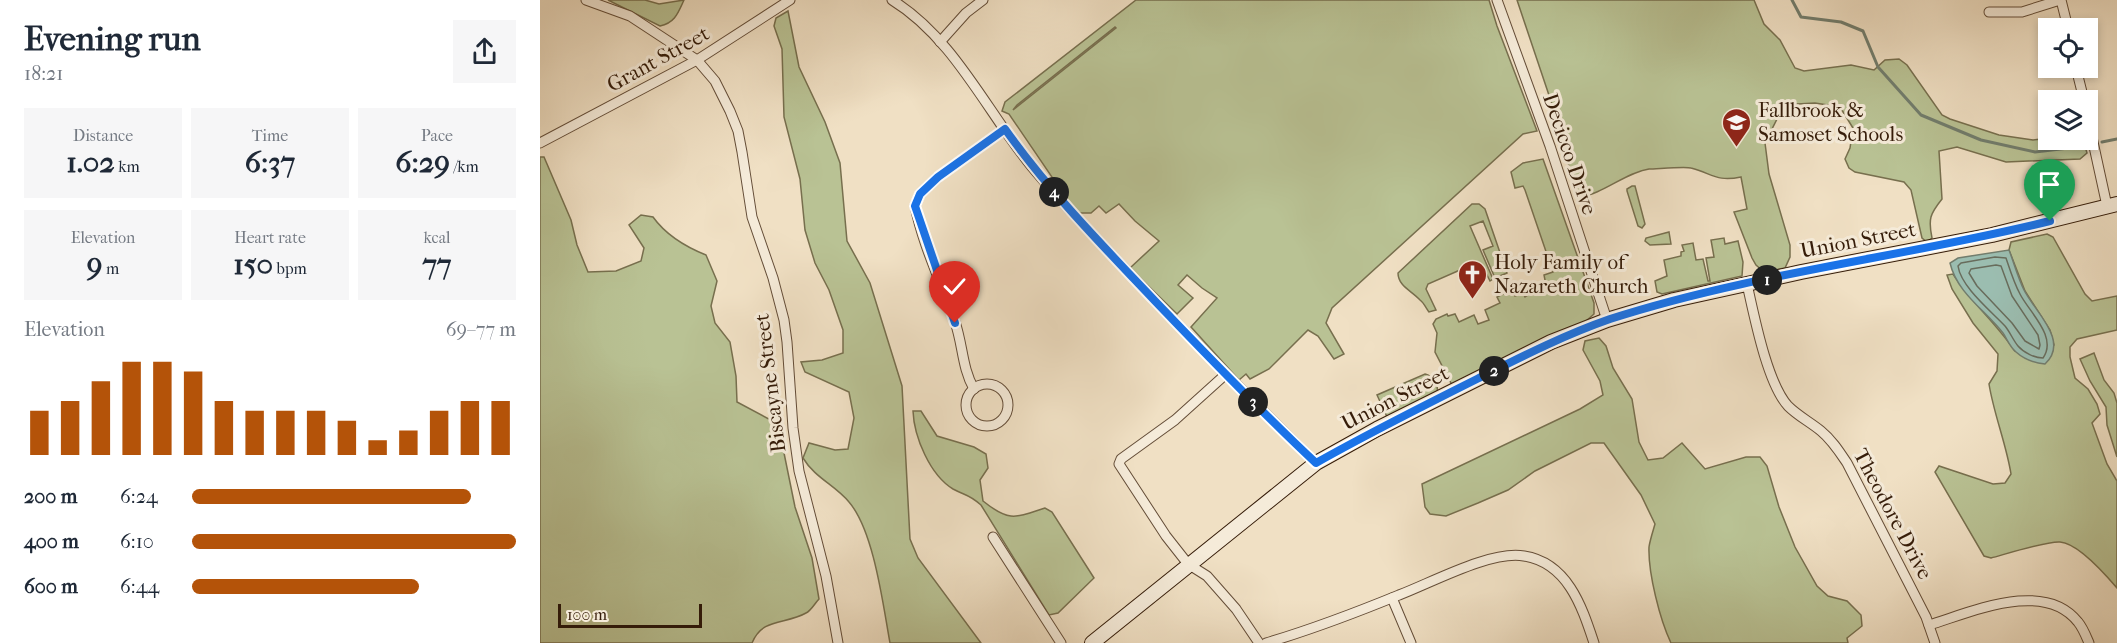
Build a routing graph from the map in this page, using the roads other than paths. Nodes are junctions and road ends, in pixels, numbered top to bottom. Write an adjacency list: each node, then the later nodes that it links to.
1 (586, 0): 10 (street, Biscayne Street)
2 (790, 0): 10 (street, Grant Street)
3 (892, 0): 9 (street)
4 (983, 0): 9 (street)
5 (1497, 0): 16 (street, Decicco Drive)
6 (2061, 0): 7 (street); 8 (street)
7 (1989, 12)
8 (2066, 18)
9 (940, 42): 11 (street)
10 (697, 60): 12 (street, Grant Street); 24 (street, Biscayne Street)
11 (1005, 129): 17 (street); 18 (street)
12 (540, 143)
13 (2097, 150): 14 (street)
14 (2112, 205): 15 (street, Union Street)
15 (1748, 284): 16 (street, Union Street); 23 (street, Theodore Drive)
16 (1607, 320): 19 (street, Union Street)
17 (1226, 374): 19 (street); 21 (street)
18 (974, 389): 18 (street)
19 (1316, 463): 21 (street, Union Street)
20 (993, 537): 25 (street)
21 (1188, 564): 26 (street, Union Street); 27 (street)
22 (1392, 598): 28 (street); 29 (street); 30 (street)
23 (1929, 625): 31 (street, Theodore Drive); 32 (street)
24 (838, 643)
25 (1061, 643)
26 (1092, 643)
27 (1258, 643)
28 (1266, 643)
29 (1411, 643)
30 (1594, 643)
31 (1935, 643)
32 (2089, 643)

